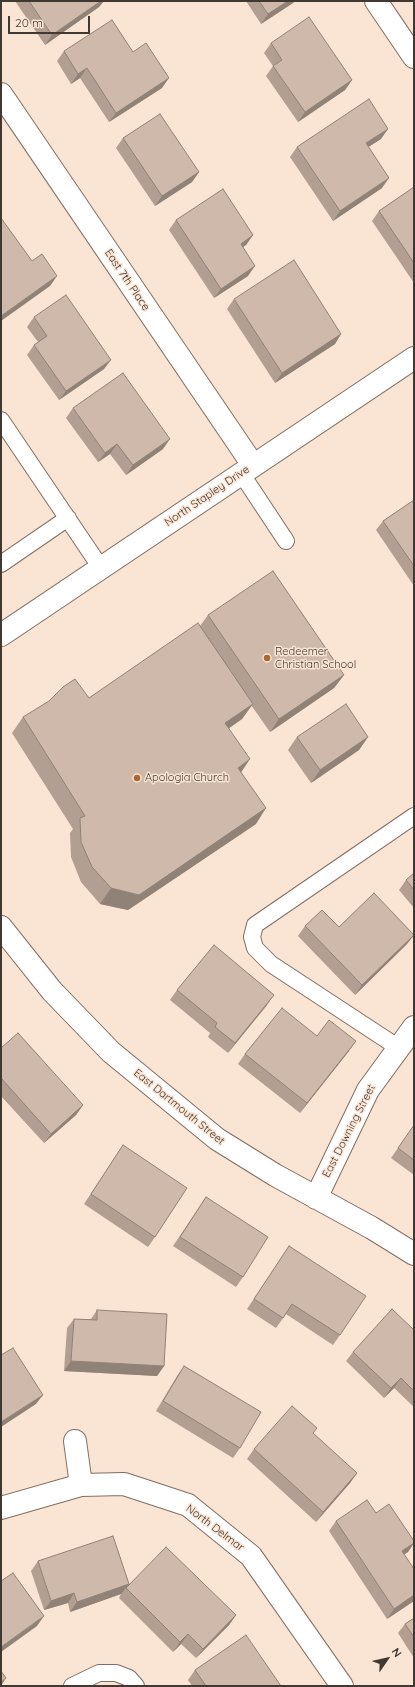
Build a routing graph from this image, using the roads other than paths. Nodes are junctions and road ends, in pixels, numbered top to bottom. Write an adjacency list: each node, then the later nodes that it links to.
1 (376, 1): 2 (street)
2 (414, 57)
3 (1, 94): 6 (street, East 7th Place)
4 (414, 358): 6 (street, North Stapley Drive)
5 (1, 420): 7 (lane)
6 (247, 469): 8 (lane); 10 (street, North Stapley Drive)
7 (68, 518): 9 (lane); 10 (lane)
8 (286, 541)
9 (1, 564)
10 (101, 568): 11 (street, North Stapley Drive)
11 (2, 632)
12 (414, 816): 15 (lane)
13 (1, 927): 16 (street, East Dartmouth Street)
14 (414, 1027): 15 (street, East Downing Street)
15 (399, 1048): 16 (street, East Downing Street)
16 (316, 1198): 17 (street, East Dartmouth Street)
17 (414, 1254)
18 (75, 1441): 19 (street)
19 (81, 1485): 20 (street, North Delmar); 23 (street, North Delmar)
20 (1, 1508)
21 (72, 1686): 22 (lane)
22 (136, 1686)
23 (342, 1686)

